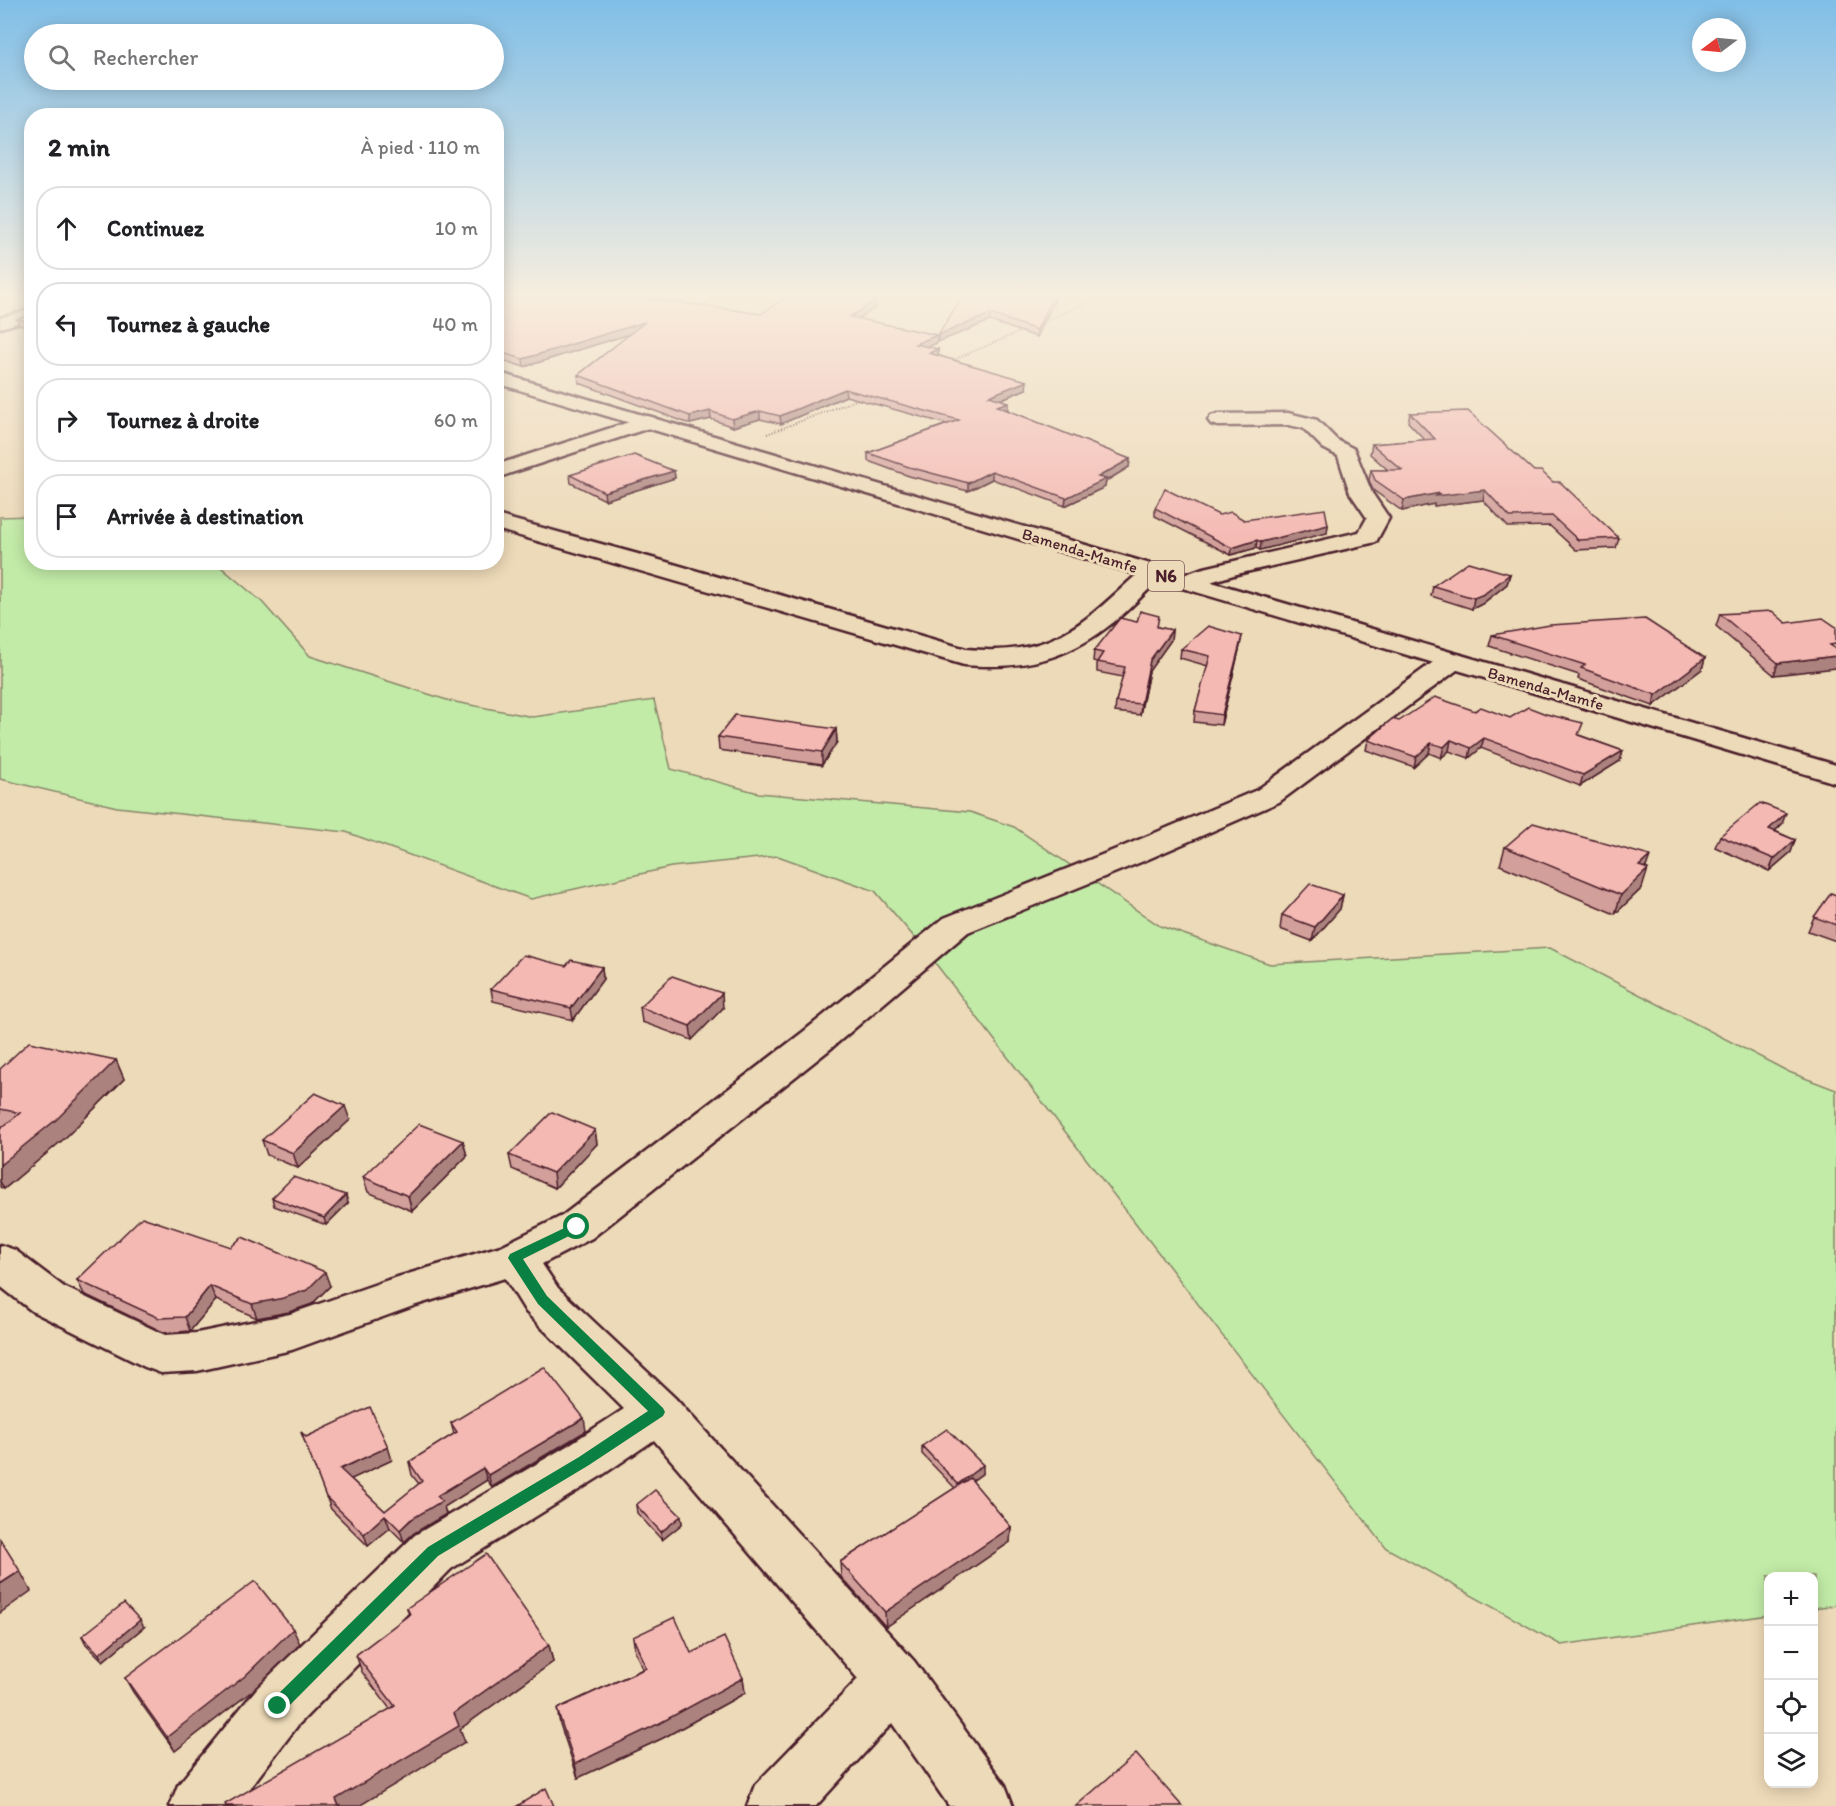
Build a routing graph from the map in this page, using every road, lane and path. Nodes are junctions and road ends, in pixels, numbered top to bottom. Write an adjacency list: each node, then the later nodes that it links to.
1 (504, 379): 4 (main road, Bamenda-Mamfe / N6)
2 (861, 398): 5 (path)
3 (1218, 420): 9 (main road)
4 (648, 422): 5 (main road, Bamenda-Mamfe / N6); 6 (main road)
5 (731, 448): 8 (main road, Bamenda-Mamfe / N6)
6 (504, 469)
7 (504, 524): 8 (main road)
8 (1153, 572): 9 (main road, Bamenda-Mamfe / N6)
9 (1186, 582): 10 (main road, Bamenda-Mamfe / N6)
10 (1452, 661): 11 (main road, Bamenda-Mamfe / N6); 12 (main road)
11 (1836, 774)
12 (515, 1258): 13 (main road); 14 (main road)
13 (0, 1262)
14 (658, 1412): 15 (main road); 16 (main road)
15 (895, 1680): 17 (main road); 18 (main road)
16 (199, 1806)
17 (776, 1806)
18 (984, 1806)

